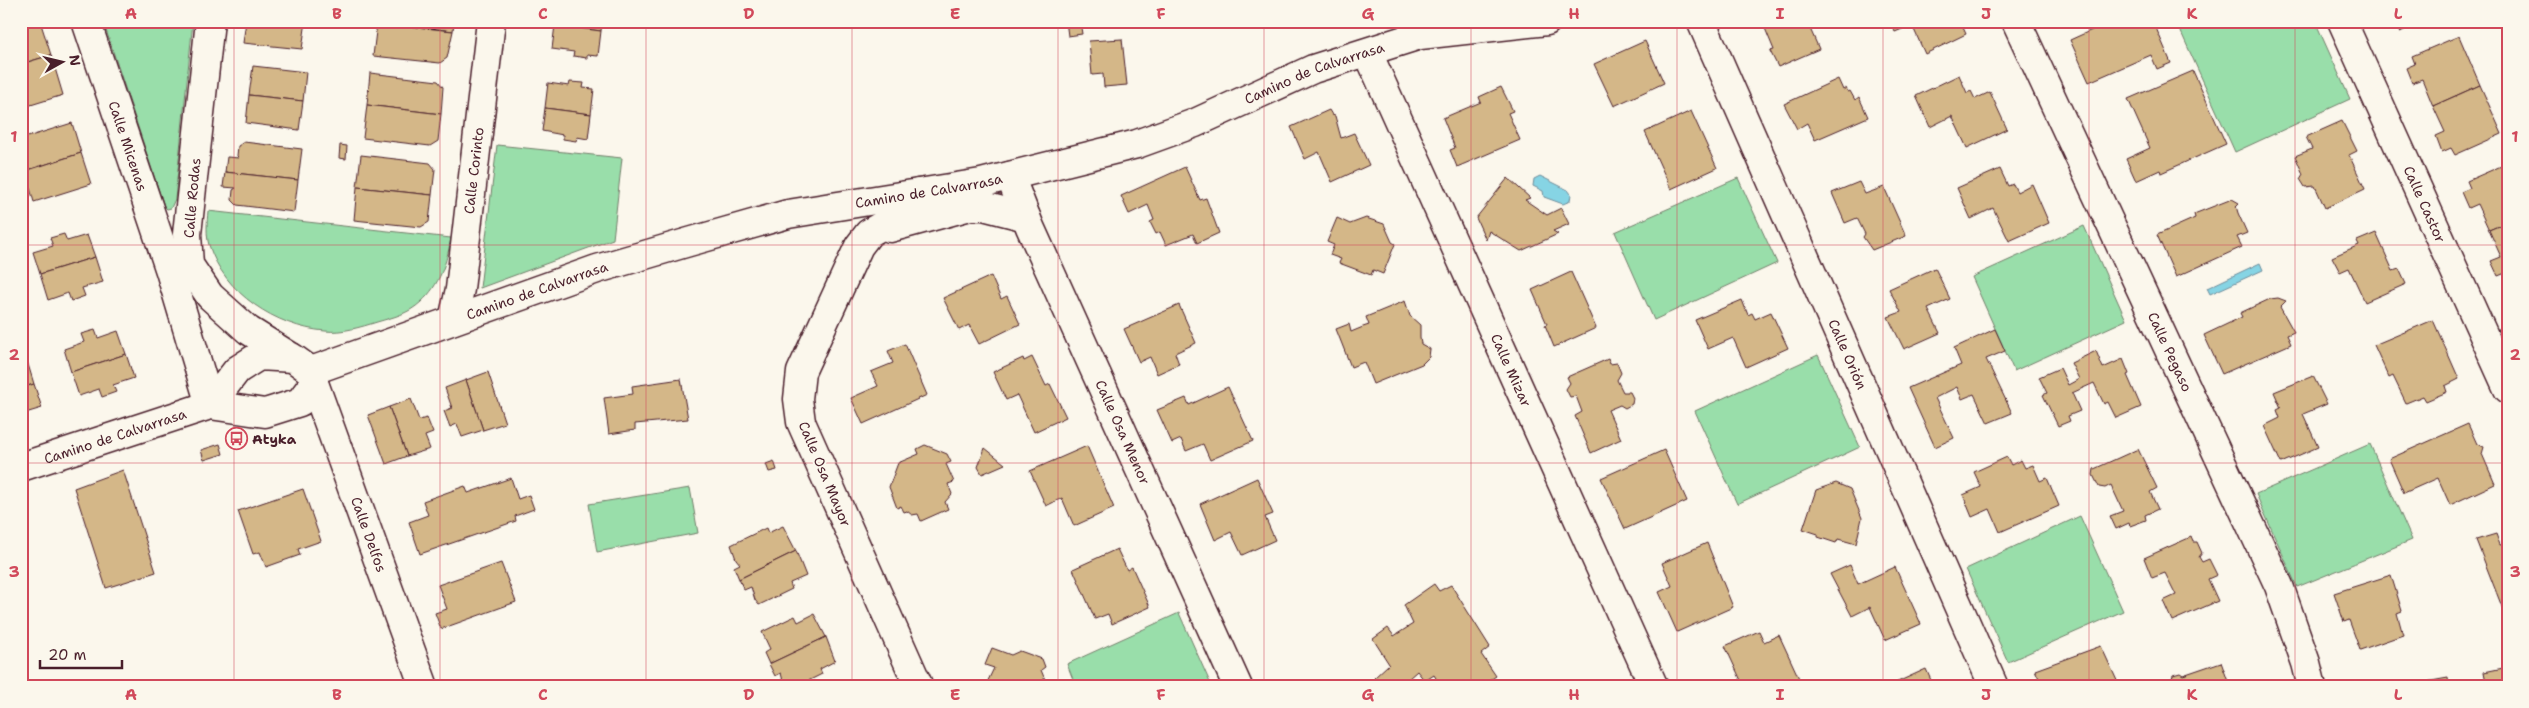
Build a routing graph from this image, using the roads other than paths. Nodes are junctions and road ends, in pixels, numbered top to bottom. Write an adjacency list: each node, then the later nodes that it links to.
1 (86, 21): 15 (street, Calle Micenas)
2 (210, 21): 15 (street, Calle Rodas)
3 (491, 21): 16 (street, Calle Corinto)
4 (1547, 21): 8 (street, Camino de Calvarrasa)
5 (1701, 21): 25 (street, Calle Orión)
6 (2016, 21): 26 (street, Calle Pegaso)
7 (2342, 21): 18 (street, Calle Castor)
8 (1368, 53): 9 (street, Camino de Calvarrasa); 24 (street, Calle Mizar)
9 (1010, 176): 11 (street, Camino de Calvarrasa); 12 (street, Calle Osa Menor)
10 (928, 191): 11 (street, Camino de Calvarrasa); 13 (street); 14 (street, Calle Osa Mayor); 16 (street, Camino de Calvarrasa)
11 (968, 196): 12 (street); 13 (street)
12 (1026, 217): 23 (street, Calle Osa Menor)
13 (924, 220): 14 (street)
14 (869, 233): 22 (street, Calle Osa Mayor)
15 (179, 268): 17 (street); 19 (street, Calle Micenas)
16 (453, 320): 17 (street, Camino de Calvarrasa)
17 (306, 371): 19 (street); 19 (street, Camino de Calvarrasa); 21 (street, Calle Delfos)
18 (2508, 389)
19 (218, 395): 20 (street, Camino de Calvarrasa)
20 (21, 468)
21 (424, 687)
22 (919, 687)
23 (1238, 687)
24 (1654, 687)
25 (1994, 687)
26 (2312, 687)

